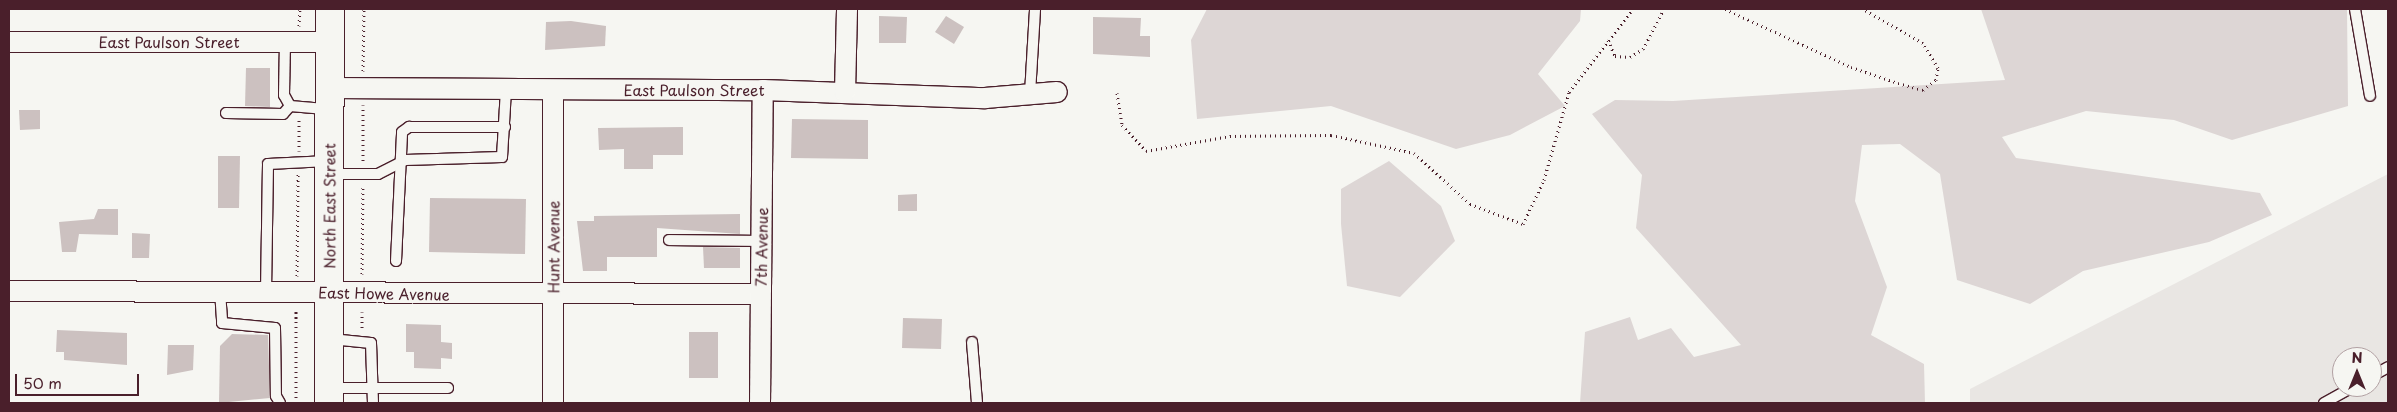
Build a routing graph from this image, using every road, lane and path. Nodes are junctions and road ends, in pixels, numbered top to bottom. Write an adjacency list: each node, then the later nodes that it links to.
1 (300, 9): 15 (path)
2 (330, 9): 16 (main road, North East Street)
3 (364, 9): 17 (path)
4 (846, 9): 21 (street)
5 (1035, 9): 24 (lane)
6 (1633, 9): 13 (path)
7 (1664, 9): 13 (path)
8 (1725, 9): 12 (path)
9 (1863, 9): 12 (path)
10 (1873, 9): 12 (path)
11 (2355, 9): 25 (lane)
12 (1877, 14)
13 (1608, 39): 23 (path)
14 (9, 42): 15 (street, East Paulson Street)
15 (292, 42): 16 (street, East Paulson Street); 27 (lane)
16 (329, 42): 26 (main road, North East Street)
17 (363, 89): 18 (street, East Paulson Street); 26 (street, East Paulson Street); 33 (path)
18 (506, 90): 19 (street, East Paulson Street); 29 (lane)
19 (554, 90): 20 (street, East Paulson Street); 44 (street, Hunt Avenue)
20 (763, 90): 21 (street, East Paulson Street); 35 (street, 7th Avenue)
21 (845, 92): 24 (street, East Paulson Street)
22 (1058, 92): 24 (street, East Paulson Street)
23 (1117, 93)
24 (1030, 94)
25 (2370, 96)
26 (329, 98): 27 (lane); 32 (main road, North East Street)
27 (294, 107): 28 (lane); 30 (path)
28 (226, 114)
29 (505, 127): 31 (lane); 31 (lane)
30 (298, 162): 32 (lane); 40 (lane); 41 (path)
31 (398, 163): 33 (lane); 36 (lane)
32 (328, 168): 33 (lane); 42 (main road, North East Street)
33 (363, 174): 37 (path)
34 (669, 240): 35 (lane)
35 (761, 241): 43 (street, 7th Avenue)
36 (396, 261)
37 (362, 274)
38 (9, 290): 39 (street, East Howe Avenue)
39 (220, 291): 40 (street, East Howe Avenue); 50 (lane)
40 (266, 292): 41 (street, East Howe Avenue)
41 (296, 292): 42 (street, East Howe Avenue); 51 (path)
42 (328, 292): 44 (street, East Howe Avenue); 45 (main road, North East Street)
43 (760, 294): 44 (street, East Howe Avenue); 54 (street, 7th Avenue)
44 (552, 295): 53 (street, Hunt Avenue)
45 (328, 339): 47 (lane); 49 (main road, North East Street)
46 (972, 342): 55 (lane)
47 (373, 387): 48 (lane); 49 (lane); 52 (lane)
48 (448, 388)
49 (329, 395)
50 (280, 403)
51 (296, 403)
52 (373, 403)
53 (552, 403)
54 (760, 403)
55 (977, 403)

